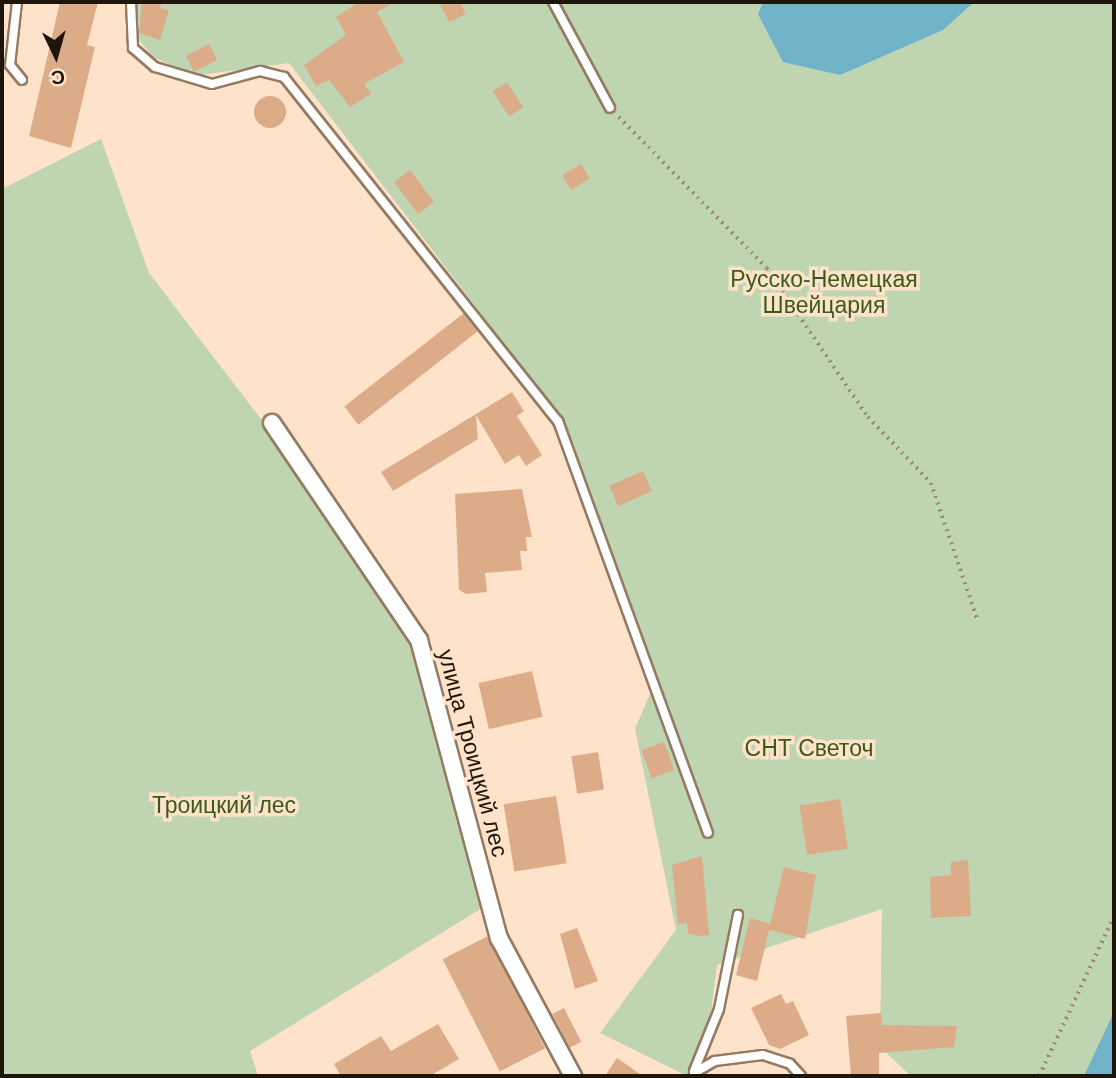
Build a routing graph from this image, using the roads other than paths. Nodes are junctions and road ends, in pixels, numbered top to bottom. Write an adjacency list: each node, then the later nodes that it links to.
1 (17, 2): 4 (lane)
2 (131, 2): 8 (lane)
3 (553, 2): 6 (lane)
4 (6, 47): 5 (lane)
5 (22, 80)
6 (610, 108)
7 (272, 423): 11 (street, улица Троицкий лес)
8 (708, 834)
9 (738, 915): 10 (lane)
10 (694, 1074): 12 (lane)
11 (573, 1076)
12 (801, 1076)

